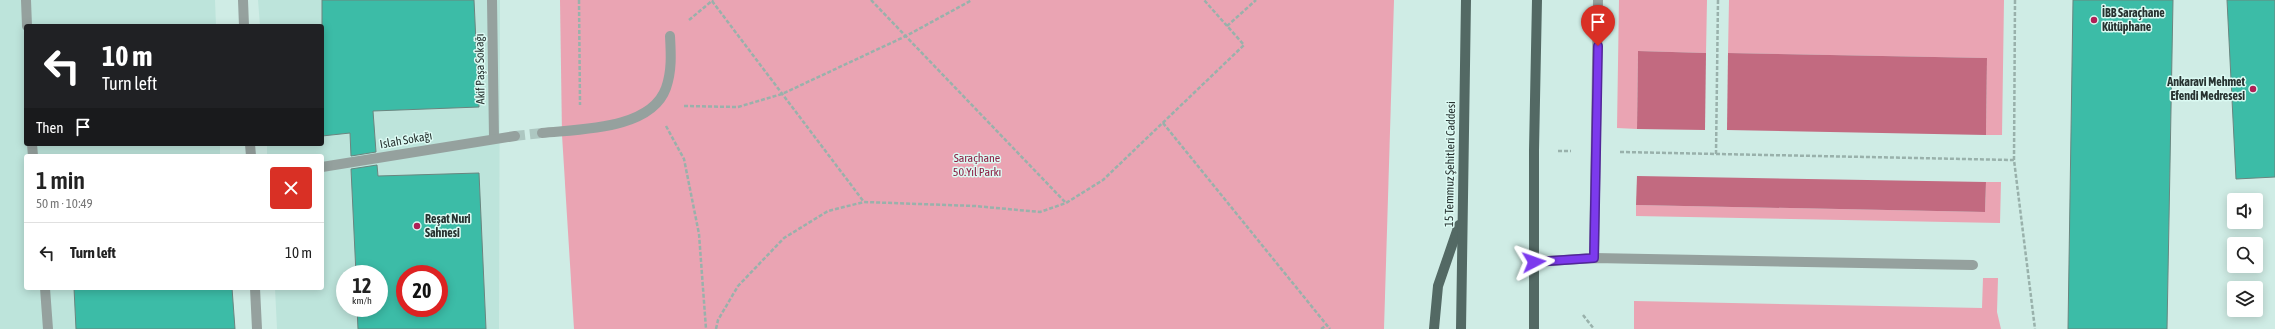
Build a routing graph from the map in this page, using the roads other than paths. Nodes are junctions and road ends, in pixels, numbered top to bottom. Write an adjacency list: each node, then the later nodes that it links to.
1 (26, 0): 7 (street)
2 (243, 0): 8 (street)
3 (492, 0): 12 (street, Akif Paşa Sokağı)
4 (1466, 0): 14 (main road, 15 Temmuz Şehitleri Caddesi)
5 (1536, 0): 16 (main road)
6 (1598, 0): 15 (street)
7 (27, 24)
8 (244, 24)
9 (670, 36): 10 (street)
10 (542, 134)
11 (515, 136): 12 (street, Islah Sokağı)
12 (494, 138): 13 (street, Islah Sokağı)
13 (324, 167)
14 (1462, 216): 23 (main road); 24 (main road, 15 Temmuz Şehitleri Caddesi)
15 (1594, 258): 16 (street); 17 (street)
16 (1534, 262): 20 (main road)
17 (1973, 265)
18 (45, 290): 21 (street)
19 (255, 290): 22 (street)
20 (1534, 315): 25 (main road); 26 (main road)
21 (48, 329)
22 (257, 329)
23 (1434, 329)
24 (1461, 329)
25 (1534, 329)
26 (1538, 329)

